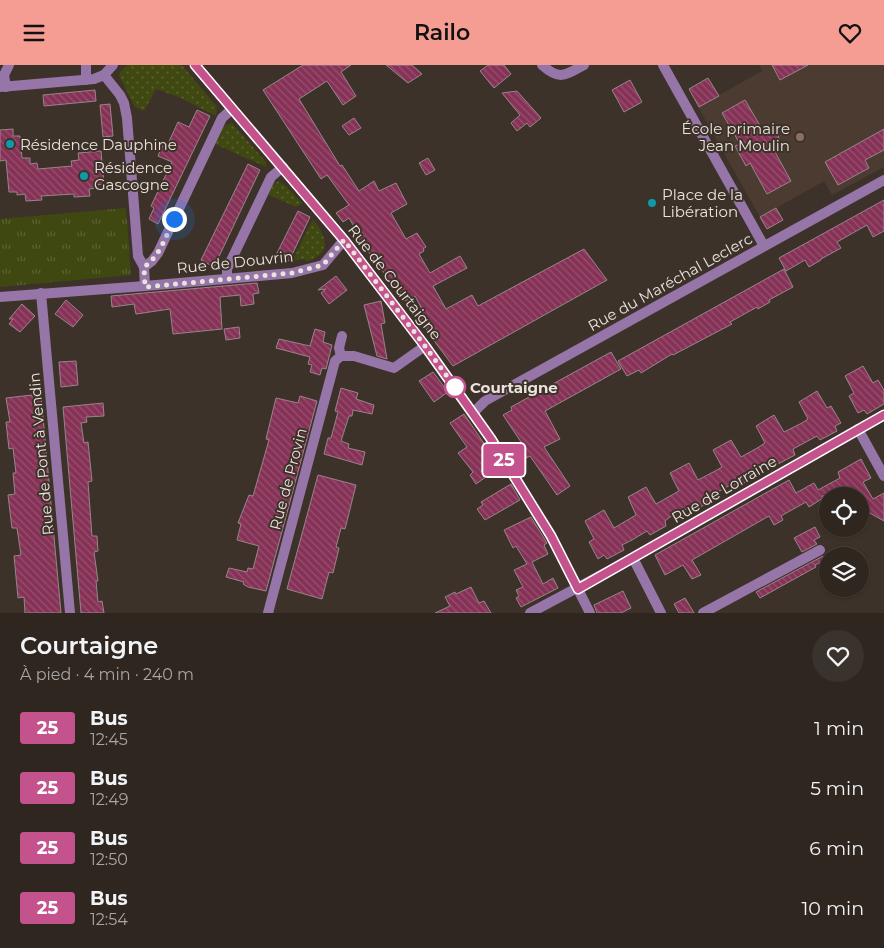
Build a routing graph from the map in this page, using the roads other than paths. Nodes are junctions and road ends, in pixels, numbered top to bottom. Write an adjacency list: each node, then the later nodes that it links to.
1 (9, 65): 10 (street)
2 (86, 65): 9 (street)
3 (113, 65): 8 (street)
4 (195, 65): 11 (street, Rue de Courtaigne)
5 (542, 65): 6 (street)
6 (584, 65)
7 (663, 65): 15 (street)
8 (104, 75): 9 (street); 16 (street)
9 (86, 80): 10 (street)
10 (3, 87)
11 (232, 109): 12 (street, Rue de Courtaigne); 16 (street)
12 (283, 167): 14 (street, Rue de Courtaigne); 17 (street)
13 (884, 180): 15 (street, Rue du Maréchal Leclerc)
14 (344, 240): 17 (street, Rue de Douvrin); 22 (street, Rue de Courtaigne)
15 (764, 246): 24 (street, Rue du Maréchal Leclerc)
16 (144, 267): 18 (street)
17 (227, 278): 18 (street, Rue de Douvrin)
18 (145, 287): 19 (street, Rue de Douvrin)
19 (41, 293): 20 (street, Rue de Douvrin); 31 (street, Rue de Pont à Vendin)
20 (0, 297)
21 (342, 336): 23 (street, Rue de Provin)
22 (425, 346): 23 (street); 24 (street, Rue de Courtaigne)
23 (342, 356): 32 (street, Rue de Provin)
24 (473, 413): 30 (street, Rue de Courtaigne)
25 (884, 415): 26 (street, Rue de Lorraine)
26 (858, 429): 27 (street); 29 (street, Rue de Lorraine)
27 (884, 477)
28 (819, 551): 36 (street)
29 (633, 558): 30 (street, Rue de Lorraine); 35 (street)
30 (578, 589): 33 (street, Rue de Lorraine); 34 (street, Rue de Courtaigne)
31 (70, 613)
32 (268, 613)
33 (530, 613)
34 (590, 613)
35 (661, 613)
36 (703, 613)

